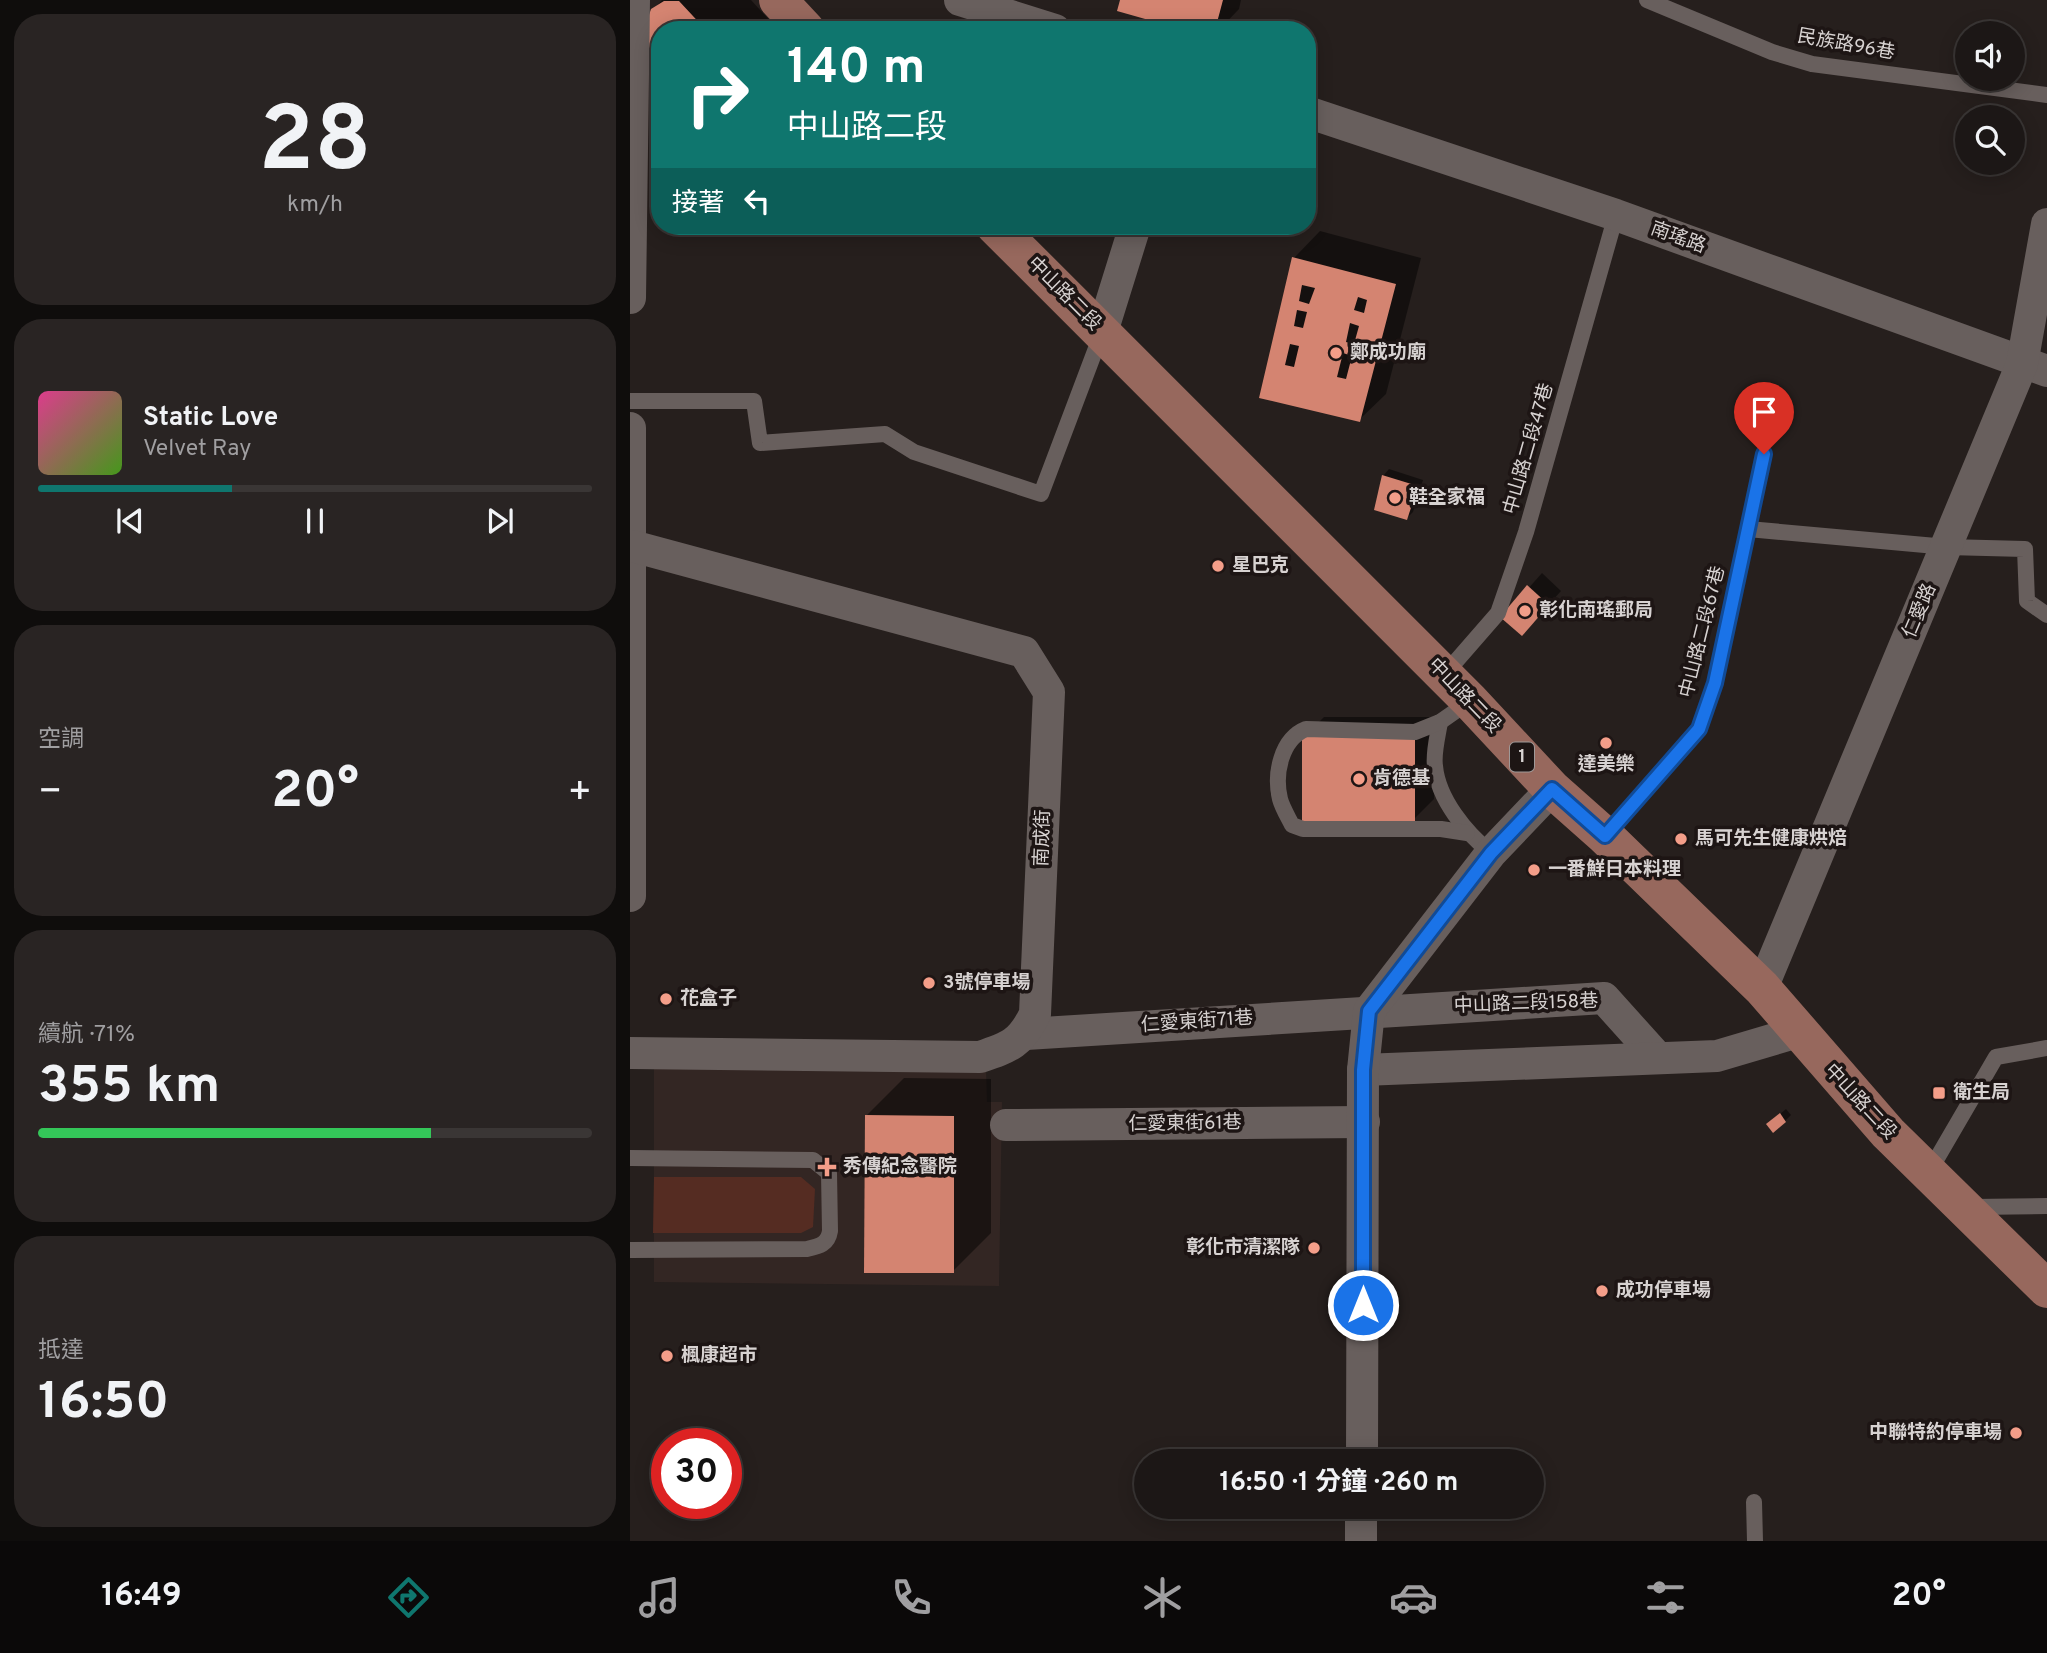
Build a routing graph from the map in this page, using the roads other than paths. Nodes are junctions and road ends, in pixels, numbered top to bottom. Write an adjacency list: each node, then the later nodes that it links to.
1 (634, 0): 9 (street)
2 (778, 0): 5 (main road)
3 (960, 0): 6 (street)
4 (1647, 0): 7 (lane, 民族路96巷)
5 (798, 21)
6 (1026, 21)
7 (2047, 95)
8 (1316, 115): 10 (street, 南瑤路)
9 (630, 171): 14 (street)
10 (1616, 215): 16 (street, 南瑤路); 25 (lane, 中山路二段47巷)
11 (2047, 224): 16 (street, 仁愛路)
12 (1004, 235): 15 (main road, 中山路二段 / 1)
13 (1132, 235): 15 (street)
14 (630, 298)
15 (1102, 332): 17 (lane); 25 (main road, 中山路二段 / 1)
16 (2034, 367): 23 (street, 仁愛路)
17 (630, 401)
18 (630, 428): 20 (street)
19 (1764, 454): 21 (lane, 中山路二段67巷)
20 (630, 501): 22 (street)
21 (1748, 529): 23 (lane); 28 (lane, 中山路二段67巷)
22 (632, 546): 30 (street); 34 (street, 南成街)
23 (1947, 547): 24 (lane); 31 (street, 仁愛路)
24 (2047, 615)
25 (1451, 699): 26 (main road, 中山路二段 / 1); 27 (lane); 27 (lane)
26 (1552, 789): 28 (main road, 中山路二段 / 1); 29 (street)
27 (1467, 834): 29 (lane)
28 (1605, 836): 31 (main road, 中山路二段 / 1)
29 (1491, 853): 32 (street)
30 (630, 896)
31 (1762, 988): 33 (main road, 中山路二段 / 1)
32 (1369, 1011): 34 (street, 仁愛東街71巷); 37 (street, 中山路二段158巷); 38 (street)
33 (1798, 1032): 37 (street); 42 (main road, 中山路二段 / 1)
34 (1026, 1034): 36 (street)
35 (2047, 1048): 42 (lane)
36 (630, 1053)
37 (1658, 1058): 38 (street)
38 (1363, 1070): 39 (street)
39 (1364, 1122): 40 (street, 仁愛東街61巷); 47 (street)
40 (1006, 1125)
41 (630, 1158): 45 (lane)
42 (1928, 1172): 44 (main road, 中山路二段 / 1)
43 (2047, 1206): 44 (lane)
44 (1966, 1207): 46 (main road, 中山路二段 / 1)
45 (630, 1250)
46 (2047, 1289)
47 (1362, 1449)
48 (1754, 1503): 51 (lane)
49 (1361, 1519): 50 (street)
50 (1361, 1541)
51 (1755, 1541)

